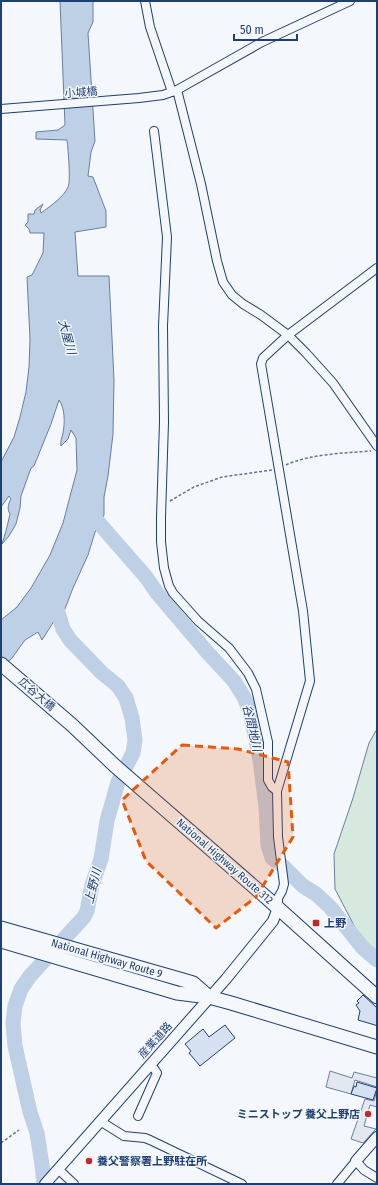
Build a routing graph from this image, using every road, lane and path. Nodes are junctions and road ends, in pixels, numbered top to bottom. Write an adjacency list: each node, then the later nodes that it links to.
1 (145, 1): 3 (street)
2 (350, 1): 3 (street, 小城橋)
3 (174, 91): 4 (street, 小城橋); 7 (street)
4 (1, 109)
5 (154, 131): 11 (street)
6 (377, 268): 7 (street)
7 (288, 335): 8 (street); 10 (street)
8 (377, 446)
9 (377, 451): 10 (path)
10 (279, 468): 11 (path); 14 (street)
11 (161, 507): 14 (street)
12 (1, 664): 13 (highway, 広谷大橋)
13 (72, 725): 15 (highway, National Highway Route 312)
14 (277, 791): 15 (street)
15 (278, 908): 18 (street, 産業道路); 19 (highway, National Highway Route 312)
16 (1, 928): 18 (highway, National Highway Route 9)
17 (1, 942): 18 (highway, National Highway Route 9)
18 (209, 997): 20 (highway, National Highway Route 9); 21 (street, 産業道路)
19 (377, 997)
20 (377, 1047)
21 (150, 1064): 22 (street); 23 (street, 産業道路)
22 (138, 1116)
23 (100, 1122): 28 (street, 産業道路); 32 (street)
24 (19, 1130): 26 (path)
25 (377, 1137): 27 (street)
26 (1, 1143)
27 (356, 1161): 29 (street); 33 (street)
28 (55, 1172): 30 (street, 産業道路); 31 (street)
29 (377, 1178)
30 (45, 1184)
31 (74, 1184)
32 (242, 1184)
33 (337, 1184)

